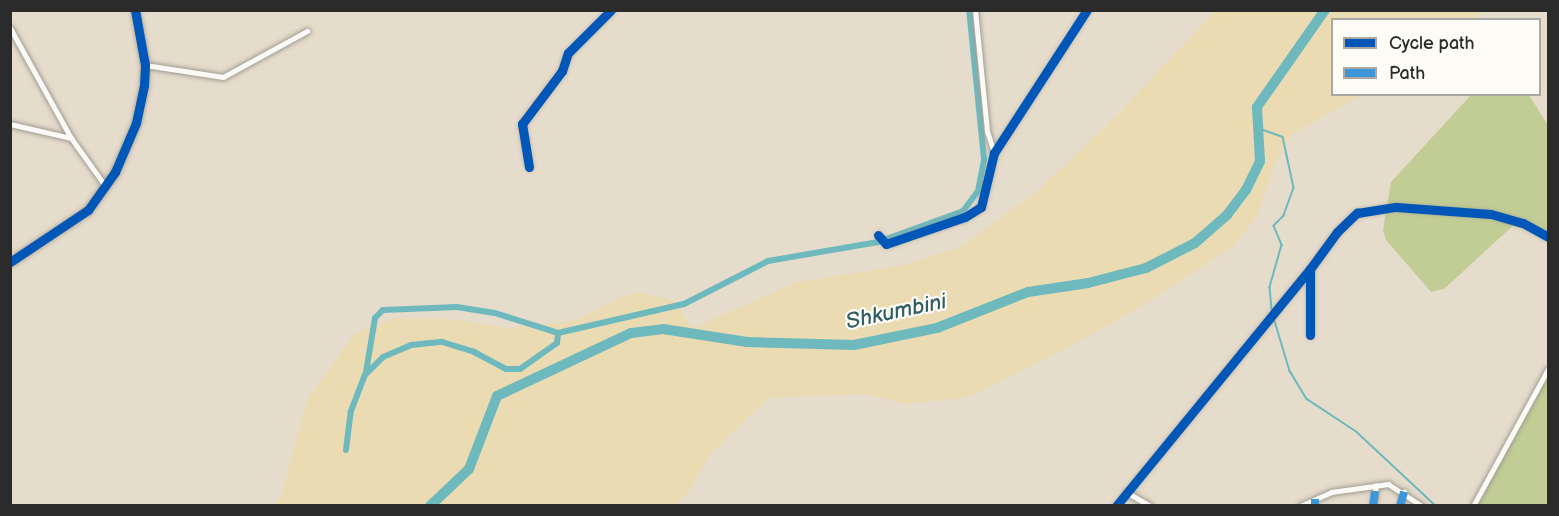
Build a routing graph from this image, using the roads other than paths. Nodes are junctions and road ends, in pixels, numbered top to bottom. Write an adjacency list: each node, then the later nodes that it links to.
1 (135, 10): 7 (street)
2 (611, 10): 11 (street)
3 (975, 10): 10 (street)
4 (1087, 10): 10 (street)
5 (10, 28): 9 (street)
6 (307, 32): 7 (street)
7 (145, 65): 12 (street)
8 (10, 124): 9 (street)
9 (71, 138): 12 (street)
10 (994, 153): 14 (street)
11 (529, 167)
12 (106, 187): 15 (street)
13 (1548, 237): 16 (street)
14 (882, 238)
15 (10, 262)
16 (1310, 269): 17 (street); 20 (street)
17 (1310, 334)
18 (1548, 369): 29 (street)
19 (1376, 485): 21 (street); 22 (street); 26 (street)
20 (1126, 492): 23 (street); 24 (street)
21 (1404, 492): 27 (street); 28 (street)
22 (1315, 502): 25 (street)
23 (1116, 506)
24 (1150, 506)
25 (1300, 506)
26 (1373, 506)
27 (1400, 506)
28 (1422, 506)
29 (1473, 506)

